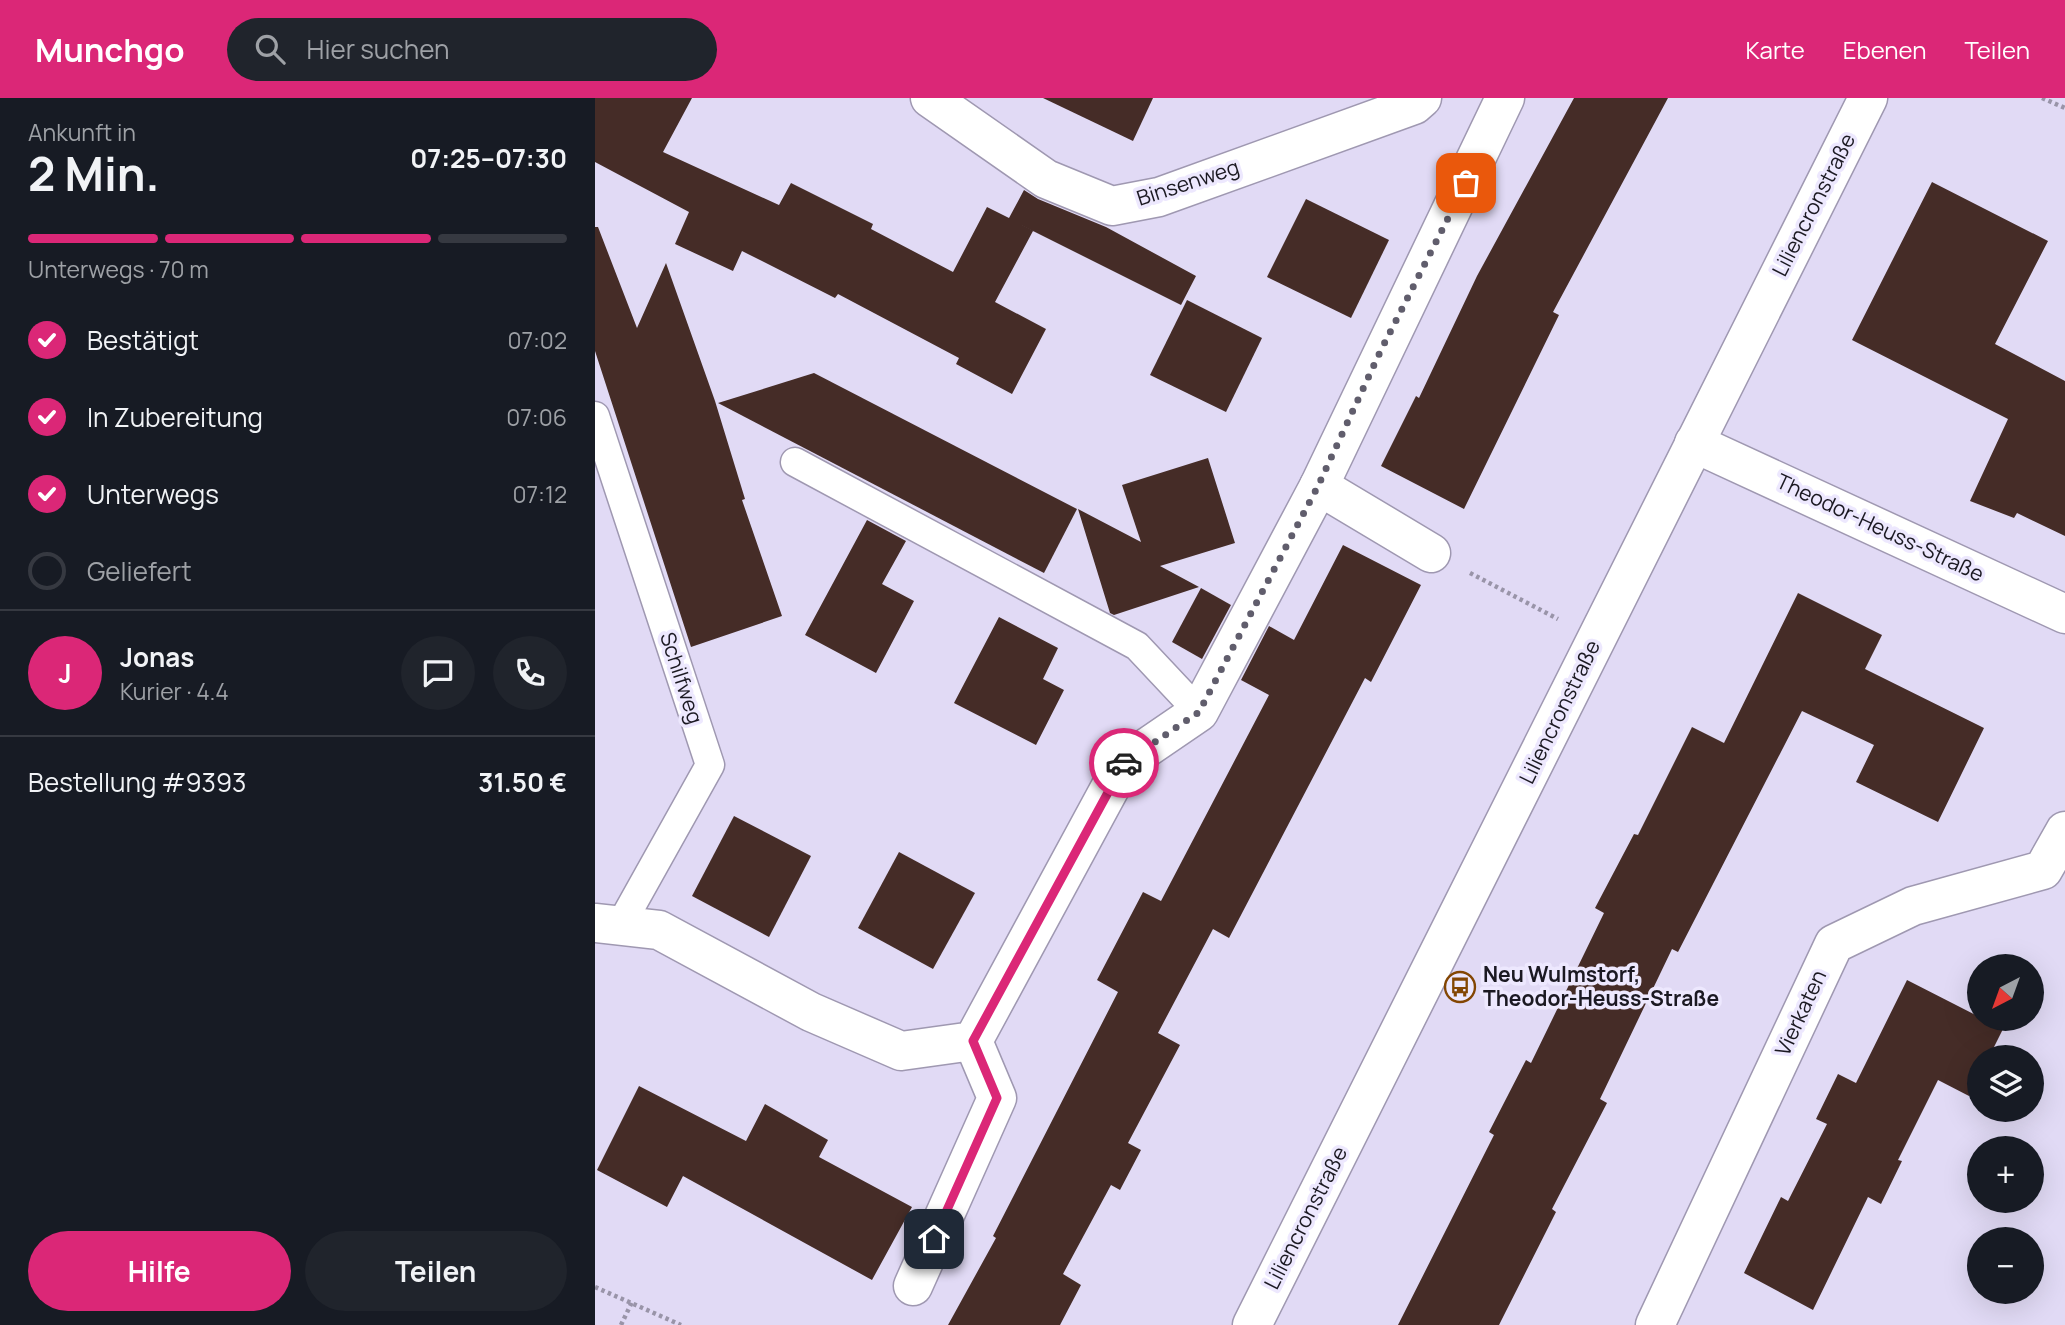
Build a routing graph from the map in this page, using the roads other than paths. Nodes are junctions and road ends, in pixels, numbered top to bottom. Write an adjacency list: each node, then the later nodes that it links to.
1 (930, 98): 2 (street, Binsenweg)
2 (1422, 98)
3 (1505, 98): 8 (street)
4 (1868, 98): 6 (street, Liliencronstraße)
5 (595, 416): 13 (lane, Schilfweg)
6 (1694, 443): 10 (street, Theodor-Heuss-Straße); 16 (street, Liliencronstraße)
7 (795, 462): 11 (lane)
8 (1318, 486): 9 (street); 11 (street)
9 (1431, 552)
10 (2065, 614)
11 (1199, 712): 14 (street)
12 (2065, 831): 17 (street, Vierkaten)
13 (607, 924): 14 (street, Schilfweg)
14 (973, 1041): 15 (street)
15 (913, 1286)
16 (1252, 1325)
17 (1655, 1325)

